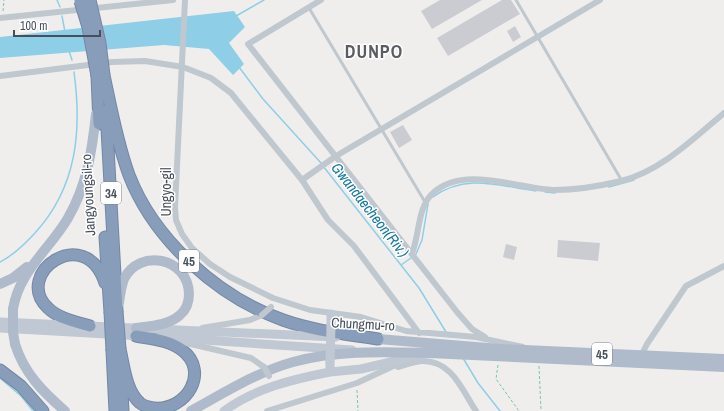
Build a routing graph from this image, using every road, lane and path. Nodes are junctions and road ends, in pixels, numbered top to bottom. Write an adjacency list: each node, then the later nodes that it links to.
1 (4, 0): 9 (path)
2 (85, 0): 13 (highway, 34, bridge)
3 (173, 0): 9 (street)
4 (185, 0): 11 (street, Ungyo-gil)
5 (321, 0): 8 (street)
6 (516, 0): 10 (lane)
7 (600, 0): 10 (street)
8 (308, 8): 15 (lane); 16 (street)
9 (1, 18)
10 (538, 36): 15 (street); 18 (lane)
11 (184, 65): 12 (street); 17 (street); 24 (street, Ungyo-gil)
12 (0, 76)
13 (100, 76): 20 (main road); 25 (highway, Jangyoungsil-ro / 34); 35 (highway, 45)
14 (724, 113): 18 (street)
15 (380, 129): 16 (street); 19 (lane)
16 (334, 157): 17 (street); 21 (street)
17 (305, 178): 32 (street)
18 (622, 181): 19 (street)
19 (425, 202): 21 (street)
20 (44, 250): 23 (main road); 53 (main road, bridge)
21 (412, 254): 34 (street)
22 (724, 266): 44 (street)
23 (0, 284)
24 (274, 298): 26 (street, Ungyo-gil); 30 (street, bridge)
25 (114, 311): 28 (highway); 31 (main road); 36 (highway, 34, bridge)
26 (331, 314): 32 (street, Ungyo-gil); 46 (street, bridge)
27 (0, 322): 28 (street, Chungmu-ro)
28 (90, 326): 31 (street, Chungmu-ro)
29 (0, 328): 31 (street, Chungmu-ro)
30 (186, 330): 31 (street, Chungmu-ro); 35 (street, Chungmu-ro)
31 (136, 332): 33 (street, Chungmu-ro); 36 (highway)
32 (425, 336): 34 (street, Ungyo-gil); 35 (main road, Chungmu-ro / 45); 38 (main road, Chungmu-ro / 45)
33 (169, 338): 37 (street, Chungmu-ro); 51 (street, bridge)
34 (488, 338): 40 (street)
35 (378, 339)
36 (116, 350): 54 (highway, 34); 55 (highway, 34)
37 (380, 352): 39 (main road, Chungmu-ro / 45); 49 (main road, 45)
38 (483, 352): 39 (main road, Chungmu-ro / 45); 40 (main road, Chungmu-ro / 45); 41 (main road, Chungmu-ro / 45)
39 (434, 353): 42 (street)
40 (539, 355): 41 (main road, Chungmu-ro / 45); 44 (main road, Chungmu-ro / 45); 63 (path)
41 (500, 357): 62 (path)
42 (408, 359): 46 (street); 47 (street)
43 (724, 359): 44 (main road, Chungmu-ro / 45)
44 (640, 360): 45 (main road, Chungmu-ro / 45)
45 (724, 367)
46 (330, 368): 51 (street)
47 (390, 369): 50 (street); 61 (street)
48 (0, 370): 52 (highway)
49 (244, 382): 56 (main road, 45); 57 (main road)
50 (357, 383): 59 (street); 60 (path)
51 (274, 386): 58 (street)
52 (43, 411)
53 (65, 411)
54 (115, 411)
55 (123, 411)
56 (191, 411)
57 (207, 411)
58 (224, 411)
59 (267, 411)
60 (358, 411)
61 (476, 411)
62 (519, 411)
63 (541, 411)

